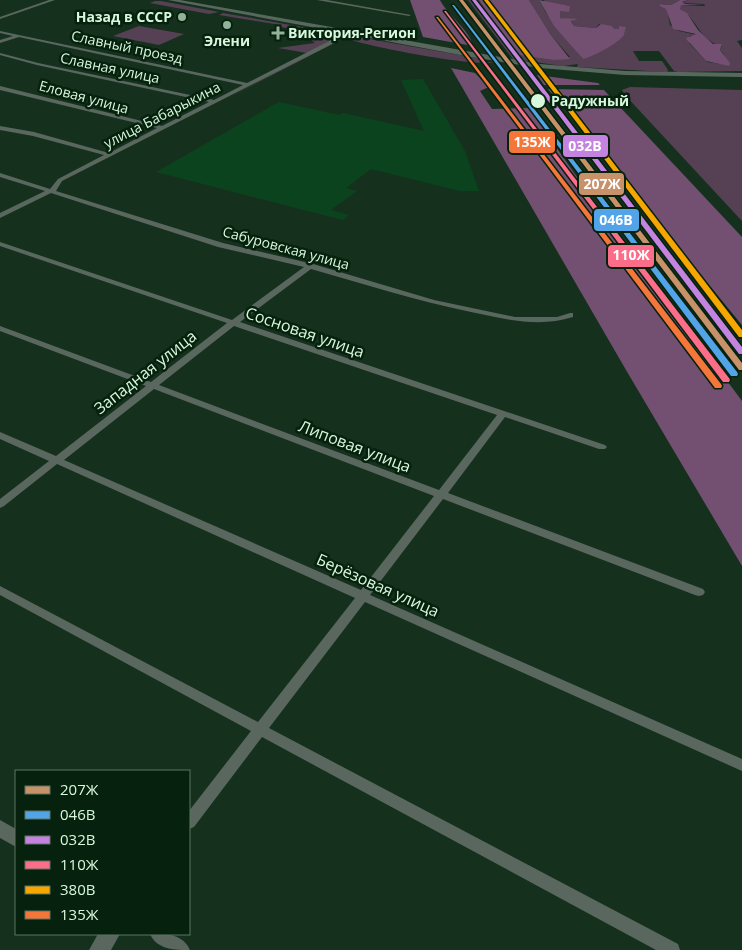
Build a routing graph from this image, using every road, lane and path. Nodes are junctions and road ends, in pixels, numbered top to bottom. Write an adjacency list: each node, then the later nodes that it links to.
1 (53, 0): 9 (street)
2 (171, 0): 15 (main road)
3 (319, 0): 5 (street)
4 (358, 0): 5 (street)
5 (345, 4): 7 (street)
6 (410, 9): 7 (street)
7 (402, 14): 8 (street)
8 (408, 15)
9 (0, 18)
10 (0, 32): 11 (street, Славный проезд)
11 (19, 36): 13 (street); 16 (street, Славный проезд)
12 (335, 38): 16 (street, улица Бабарыкина)
13 (0, 42)
14 (0, 54): 18 (street, Славная улица)
15 (742, 74)
16 (250, 85): 18 (street, улица Бабарыкина)
17 (0, 88): 20 (street, Еловая улица)
18 (216, 102): 20 (street, улица Бабарыкина)
19 (0, 128): 21 (street)
20 (163, 128): 21 (street, улица Бабарыкина)
21 (109, 156): 23 (street, улица Бабарыкина)
22 (0, 175): 23 (street, Сабуровская улица)
23 (53, 190): 24 (street, улица Бабарыкина); 26 (street, Сабуровская улица)
24 (0, 216)
25 (0, 244): 28 (street, Сосновая улица)
26 (310, 266): 27 (street, Сабуровская улица); 28 (street, Западная улица)
27 (570, 315)
28 (233, 323): 30 (street, Западная улица); 31 (street, Сосновая улица)
29 (0, 328): 30 (street, Липовая улица)
30 (152, 386): 34 (street, Западная улица); 35 (street, Липовая улица)
31 (503, 414): 33 (street, Сосновая улица); 35 (street)
32 (0, 435): 34 (street, Берёзовая улица)
33 (602, 447)
34 (55, 460): 36 (street, Западная улица); 39 (street, Берёзовая улица)
35 (440, 494): 38 (street, Липовая улица); 39 (street)
36 (0, 504)
37 (0, 590): 40 (street)
38 (699, 592)
39 (362, 596): 40 (street); 41 (street, Берёзовая улица)
40 (261, 728): 42 (street); 49 (street)
41 (742, 765)
42 (190, 821)
43 (0, 828): 44 (street)
44 (15, 838)
45 (109, 935): 47 (street)
46 (160, 935): 48 (street)
47 (99, 950)
48 (182, 950)
49 (672, 950)

